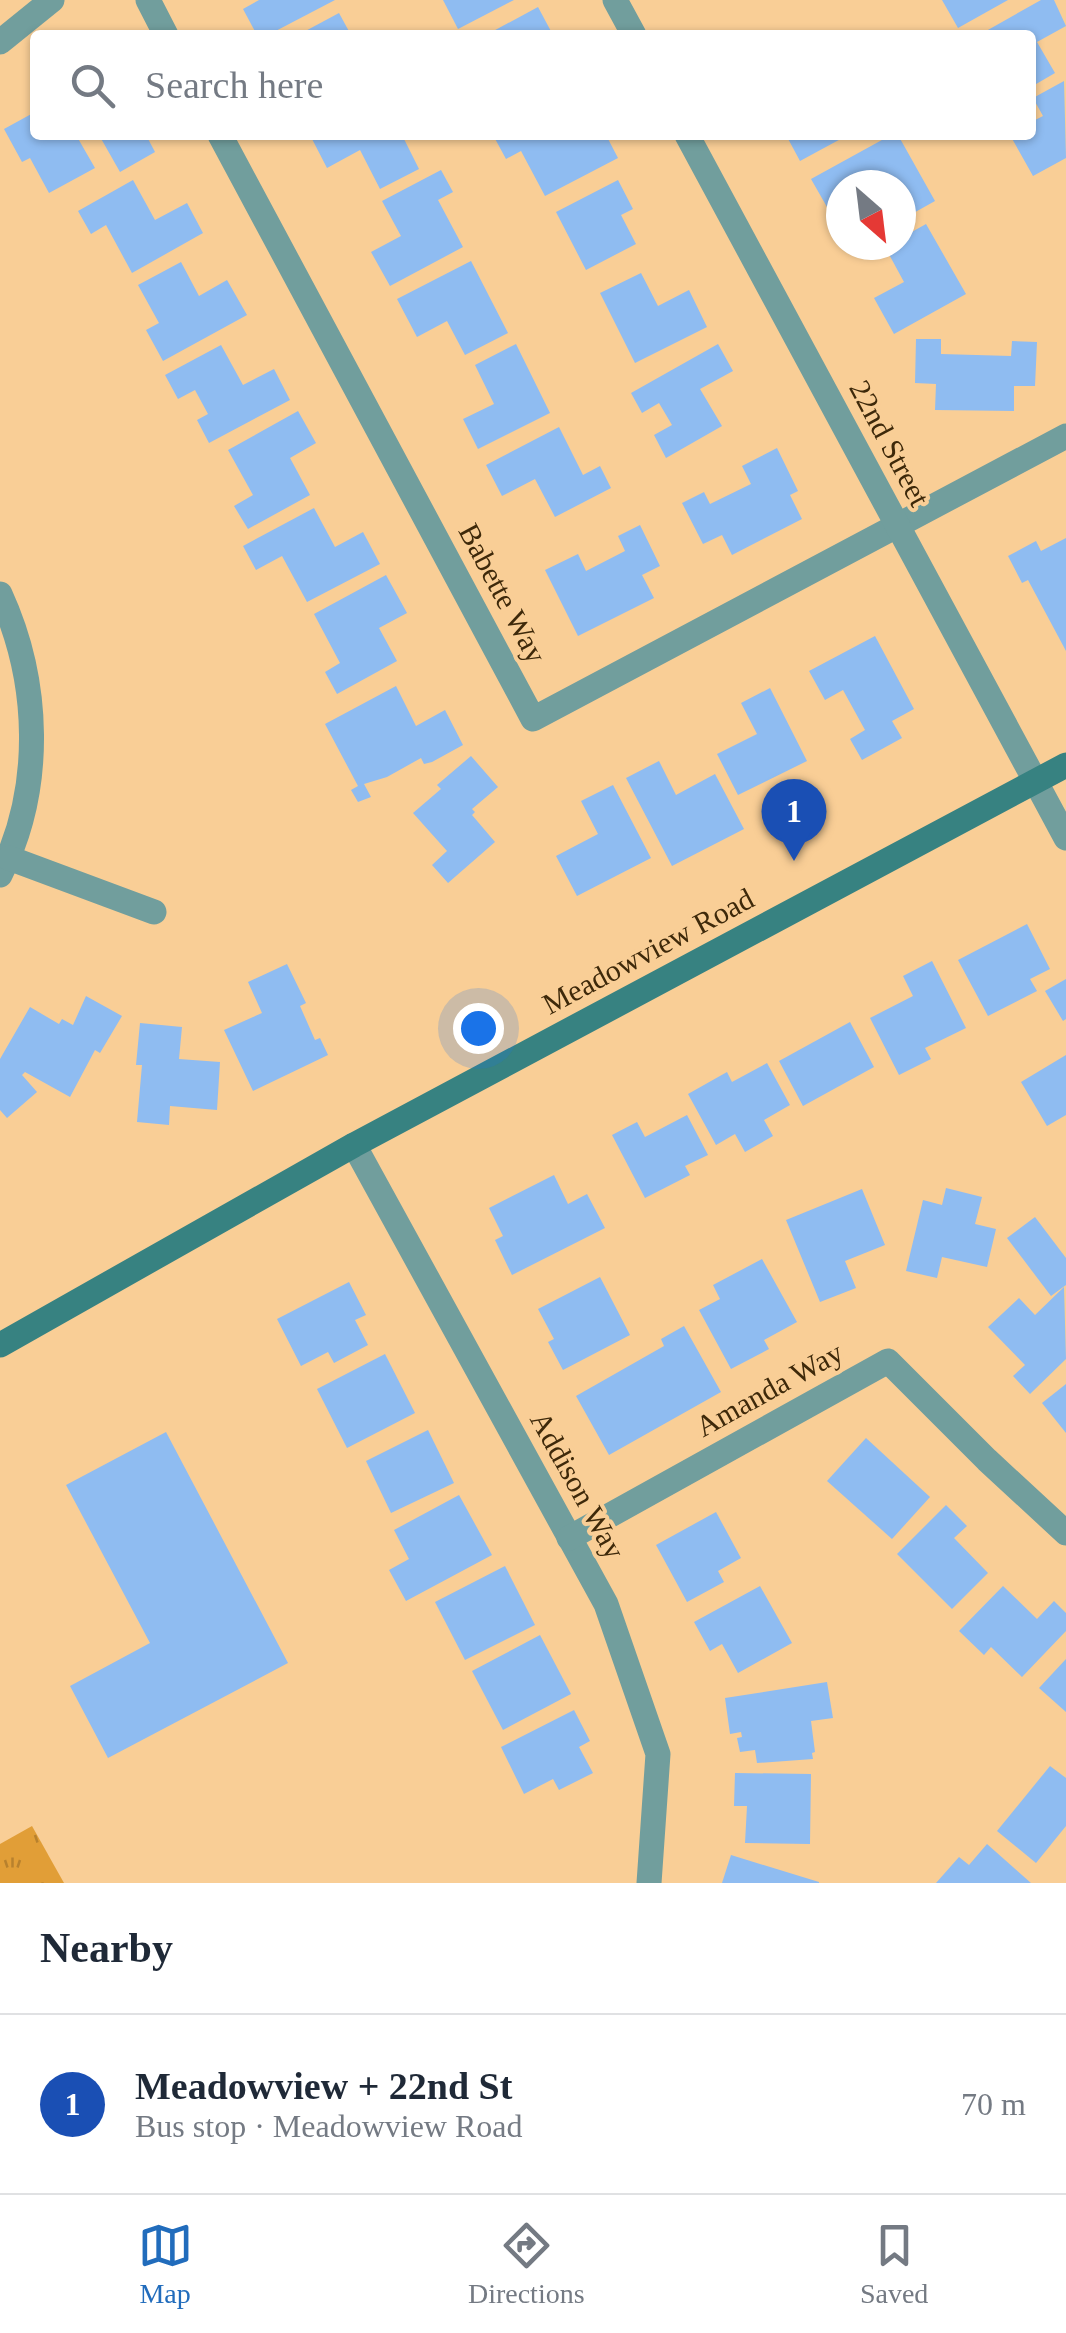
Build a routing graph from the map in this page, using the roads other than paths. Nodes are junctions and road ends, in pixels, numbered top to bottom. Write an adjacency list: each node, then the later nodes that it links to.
1 (52, 0): 6 (street)
2 (148, 0): 4 (street)
3 (615, 0): 5 (street)
4 (163, 30)
5 (631, 30)
6 (0, 42)
7 (223, 140): 10 (street, Babette Way)
8 (691, 140): 10 (street, 22nd Street)
9 (1066, 436): 10 (street)
10 (898, 526): 13 (street, 22nd Street)
11 (0, 594): 15 (street)
12 (1066, 764): 13 (main road, Meadowview Road)
13 (1035, 781): 14 (street, 22nd Street); 17 (main road, Meadowview Road)
14 (1066, 838)
15 (4, 867): 16 (street)
16 (154, 912)
17 (354, 1145): 18 (main road, Meadowview Road); 20 (street, Addison Way)
18 (0, 1345)
19 (1066, 1533): 20 (street, Amanda Way)
20 (569, 1538): 21 (street, Addison Way)
21 (649, 1883)

